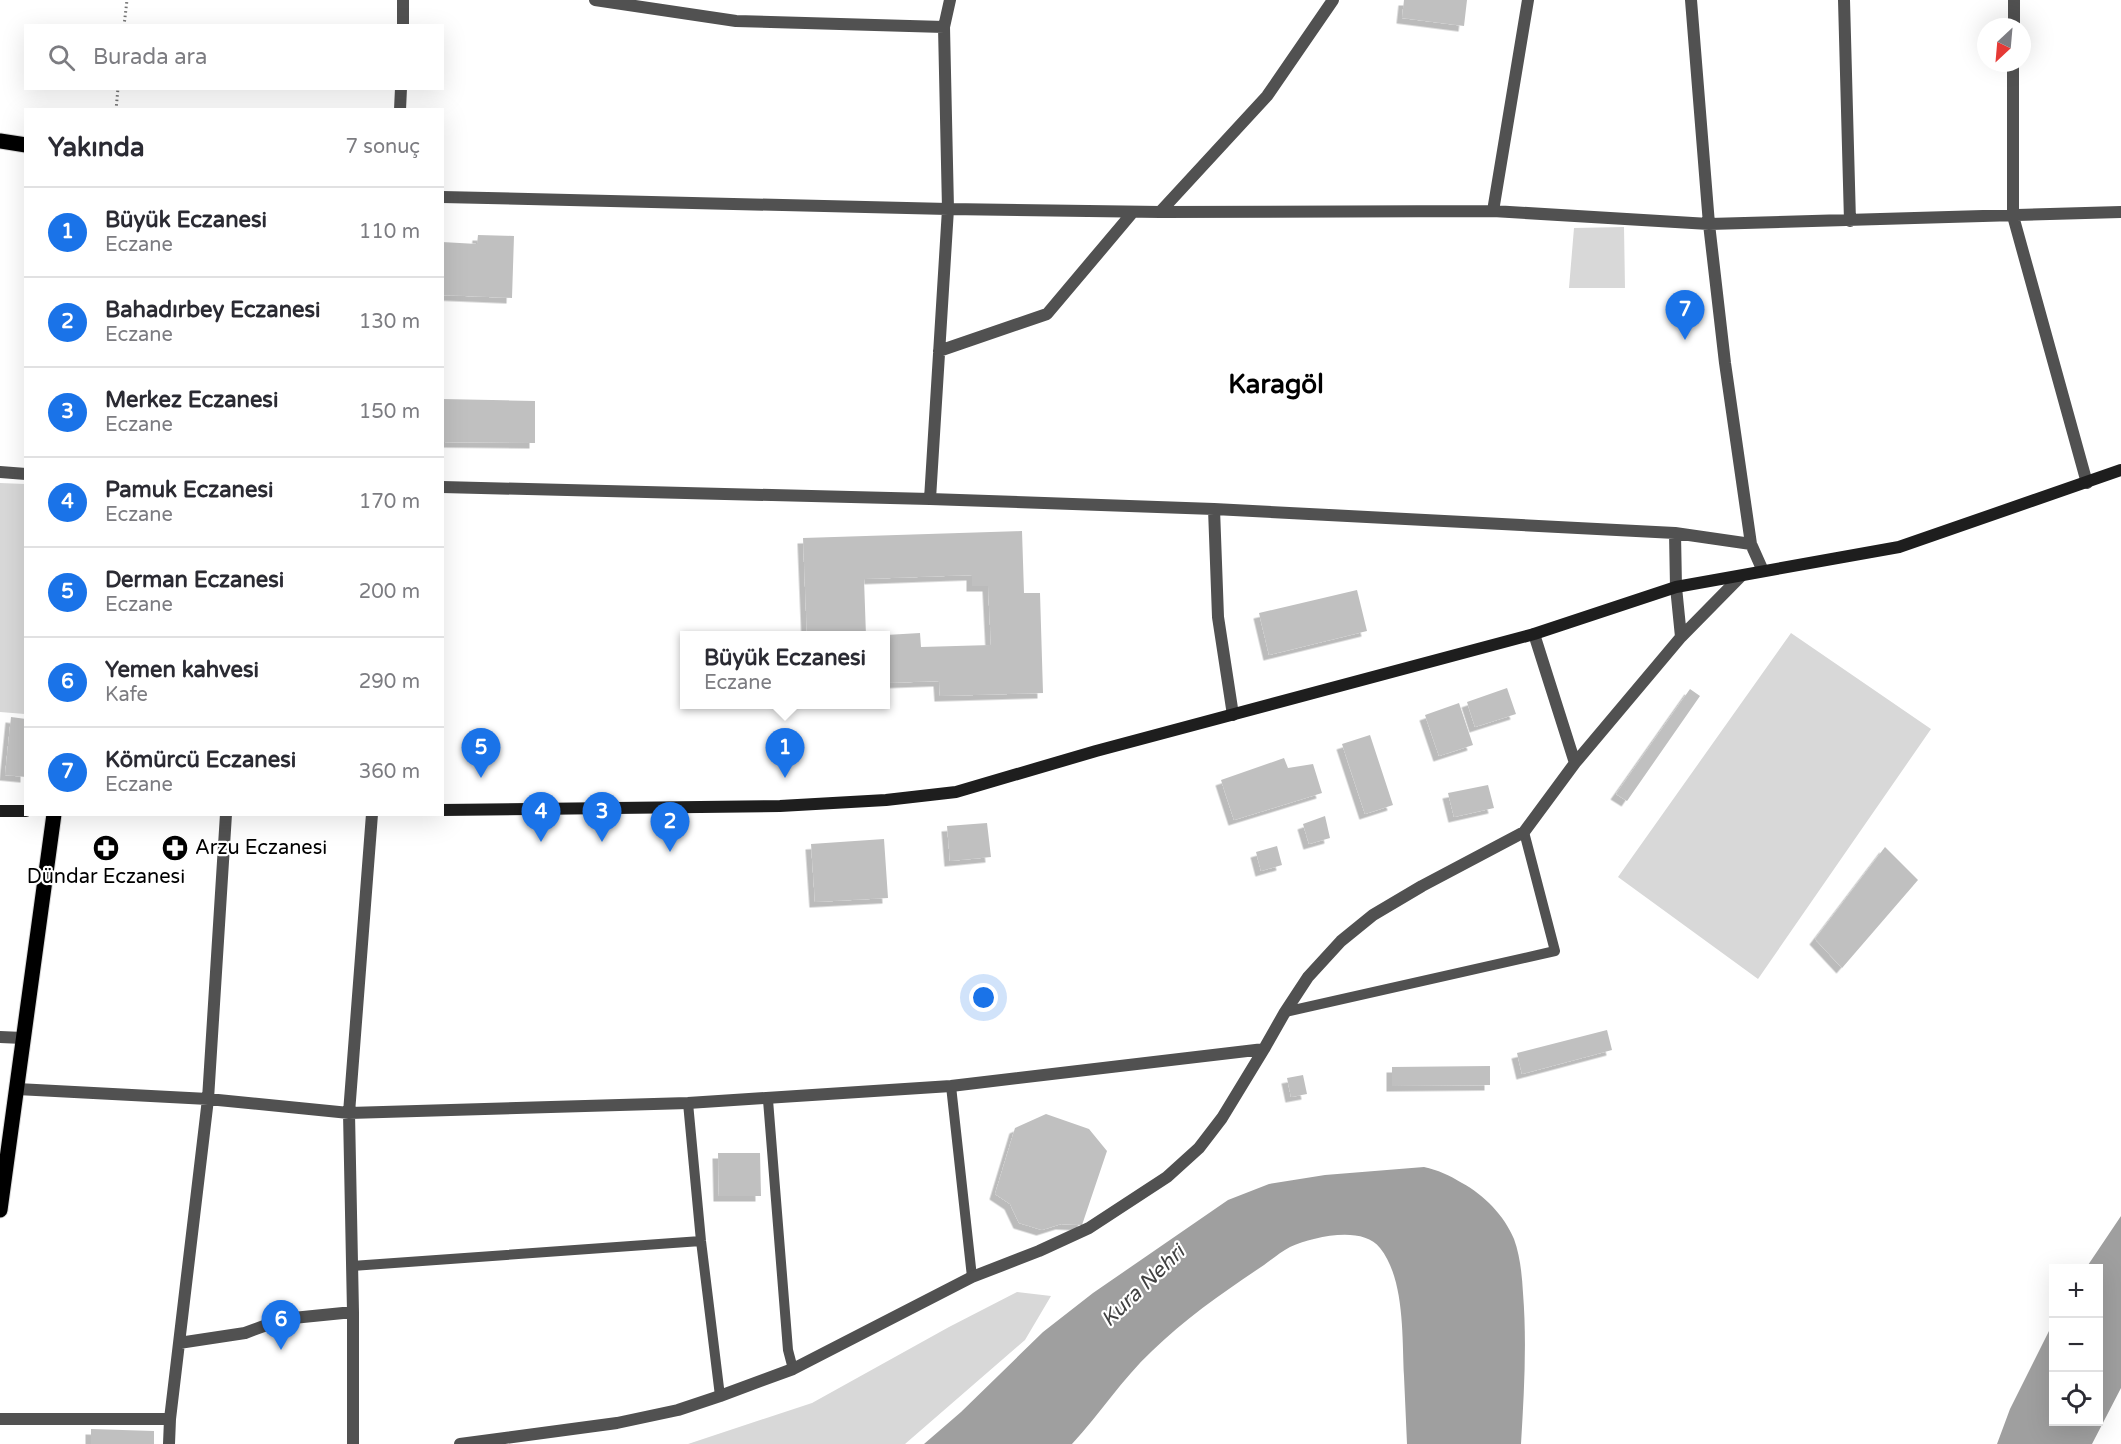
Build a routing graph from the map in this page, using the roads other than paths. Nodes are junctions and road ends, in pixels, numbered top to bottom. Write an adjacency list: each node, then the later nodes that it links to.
1 (403, 0): 10 (street)
2 (595, 0): 11 (street)
3 (950, 0): 11 (street)
4 (1334, 0): 21 (street)
5 (1528, 0): 19 (street)
6 (1691, 0): 25 (street)
7 (1844, 0): 24 (street)
8 (2014, 0): 9 (street)
9 (2014, 18)
10 (403, 24)
11 (944, 27): 18 (street)
12 (2013, 72): 23 (street)
13 (401, 90): 14 (street)
14 (400, 108)
15 (0, 141): 16 (main road)
16 (24, 145)
17 (444, 197): 18 (street)
18 (948, 209): 20 (street); 26 (street)
19 (1493, 211): 21 (street); 25 (street)
20 (1133, 212): 21 (street); 26 (street)
21 (1160, 212)
22 (2121, 212): 23 (street)
23 (2013, 216): 24 (street); 30 (street)
24 (1850, 221): 25 (street)
25 (1709, 224): 35 (street)
26 (939, 351): 32 (street)
27 (2121, 470): 30 (main road)
28 (0, 472): 29 (street)
29 (24, 474)
30 (2087, 483): 36 (main road)
31 (444, 487): 32 (street)
32 (930, 499): 33 (street)
33 (1214, 509): 34 (street); 41 (street)
34 (1675, 533): 35 (street); 38 (street)
35 (1750, 544): 36 (street)
36 (1763, 571): 37 (main road)
37 (1740, 576): 38 (main road); 40 (street)
38 (1676, 587): 39 (main road); 40 (street)
39 (1534, 634): 41 (main road); 42 (street)
40 (1681, 637): 42 (street)
41 (1233, 715): 43 (main road)
42 (1575, 763): 49 (street)
43 (444, 810)
44 (0, 811): 45 (main road)
45 (24, 811)
46 (54, 816): 52 (main road)
47 (225, 816): 56 (street)
48 (372, 816): 59 (street)
49 (1524, 832): 50 (street); 50 (lane)
50 (1285, 1012): 53 (street)
51 (0, 1037): 52 (street)
52 (22, 1038): 55 (main road)
53 (1264, 1049): 54 (street); 63 (street)
54 (951, 1086): 57 (street); 63 (lane)
55 (16, 1089): 56 (street); 60 (main road)
56 (208, 1099): 59 (street); 65 (street)
57 (768, 1100): 58 (street); 66 (lane)
58 (688, 1103): 59 (street); 61 (lane)
59 (349, 1113): 62 (street)
60 (0, 1210)
61 (701, 1241): 62 (lane); 67 (lane)
62 (352, 1266): 64 (street)
63 (972, 1277): 66 (street)
64 (353, 1312): 65 (street); 71 (street)
65 (179, 1343): 69 (street)
66 (793, 1369): 67 (street)
67 (720, 1396): 72 (street)
68 (0, 1419): 69 (street)
69 (170, 1419): 70 (street)
70 (169, 1444)
71 (352, 1444)
72 (460, 1444)

